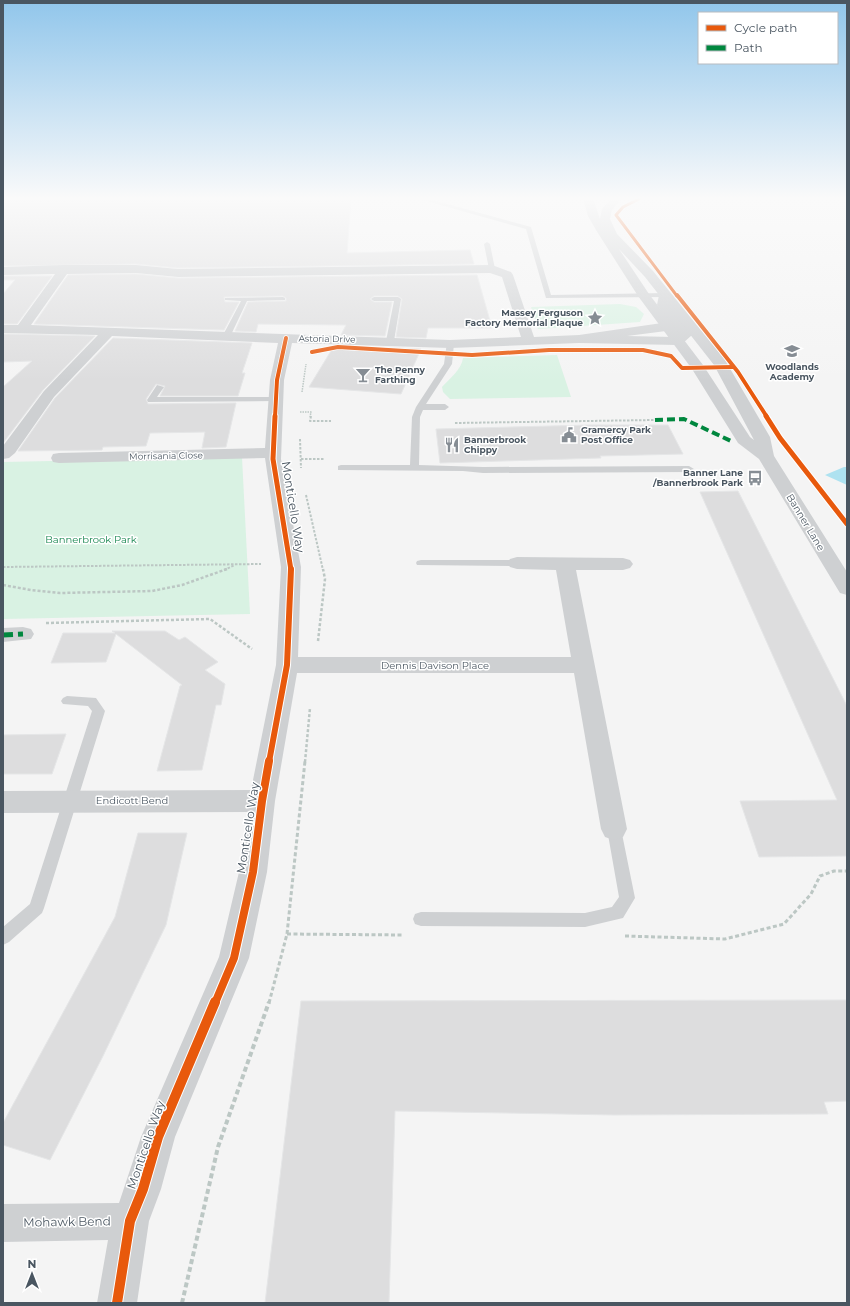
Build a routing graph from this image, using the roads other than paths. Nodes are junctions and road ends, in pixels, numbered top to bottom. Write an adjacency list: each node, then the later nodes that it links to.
1 (490, 260): 6 (lane)
2 (538, 260): 9 (lane)
3 (621, 260): 9 (street, Banner Lane)
4 (637, 260): 8 (street, Banner Lane)
5 (64, 269): 6 (street); 7 (street); 16 (street)
6 (492, 269): 22 (street)
7 (3, 271)
8 (665, 295): 9 (lane); 14 (street, Banner Lane)
9 (644, 296): 14 (street, Banner Lane)
10 (227, 299): 11 (lane)
11 (245, 299): 12 (lane); 18 (lane)
12 (283, 299)
13 (374, 299): 21 (lane)
14 (678, 326): 20 (street, Astoria Drive); 23 (street); 31 (street, Banner Lane)
15 (3, 329): 16 (street, Astoria Drive)
16 (22, 329): 17 (street, Astoria Drive)
17 (109, 331): 18 (street, Astoria Drive); 30 (street)
18 (226, 337): 19 (street, Astoria Drive)
19 (286, 338): 21 (street, Astoria Drive); 26 (street, Monticello Way)
20 (579, 339): 22 (street, Astoria Drive); 23 (street, Astoria Drive)
21 (390, 341): 24 (street, Astoria Drive)
22 (529, 341): 24 (street, Astoria Drive)
23 (677, 341): 31 (street, Banner Lane)
24 (450, 344): 27 (lane)
25 (160, 387): 26 (lane)
26 (288, 398): 29 (street, Monticello Way)
27 (420, 407): 28 (lane); 34 (lane)
28 (445, 407)
29 (274, 453): 32 (street, Morrisania Close); 41 (street, Monticello Way)
30 (3, 454)
31 (766, 456): 40 (street, Banner Lane)
32 (59, 458)
33 (341, 468): 34 (lane)
34 (414, 469): 35 (lane)
35 (689, 469)
36 (421, 563): 37 (lane)
37 (517, 563): 38 (street)
38 (565, 563): 39 (street); 42 (street)
39 (623, 564)
40 (847, 588)
41 (287, 664): 42 (street, Dennis Davison Place); 45 (street, Monticello Way)
42 (583, 665): 47 (street)
43 (67, 701): 44 (lane)
44 (69, 801): 45 (street, Endicott Bend); 46 (street, Endicott Bend); 49 (lane)
45 (262, 801): 50 (street, Monticello Way)
46 (3, 802)
47 (614, 829): 48 (lane)
48 (421, 919)
49 (3, 938)
50 (130, 1221): 51 (street, Mohawk Bend); 52 (street, Monticello Way)
51 (3, 1223)
52 (117, 1303)

